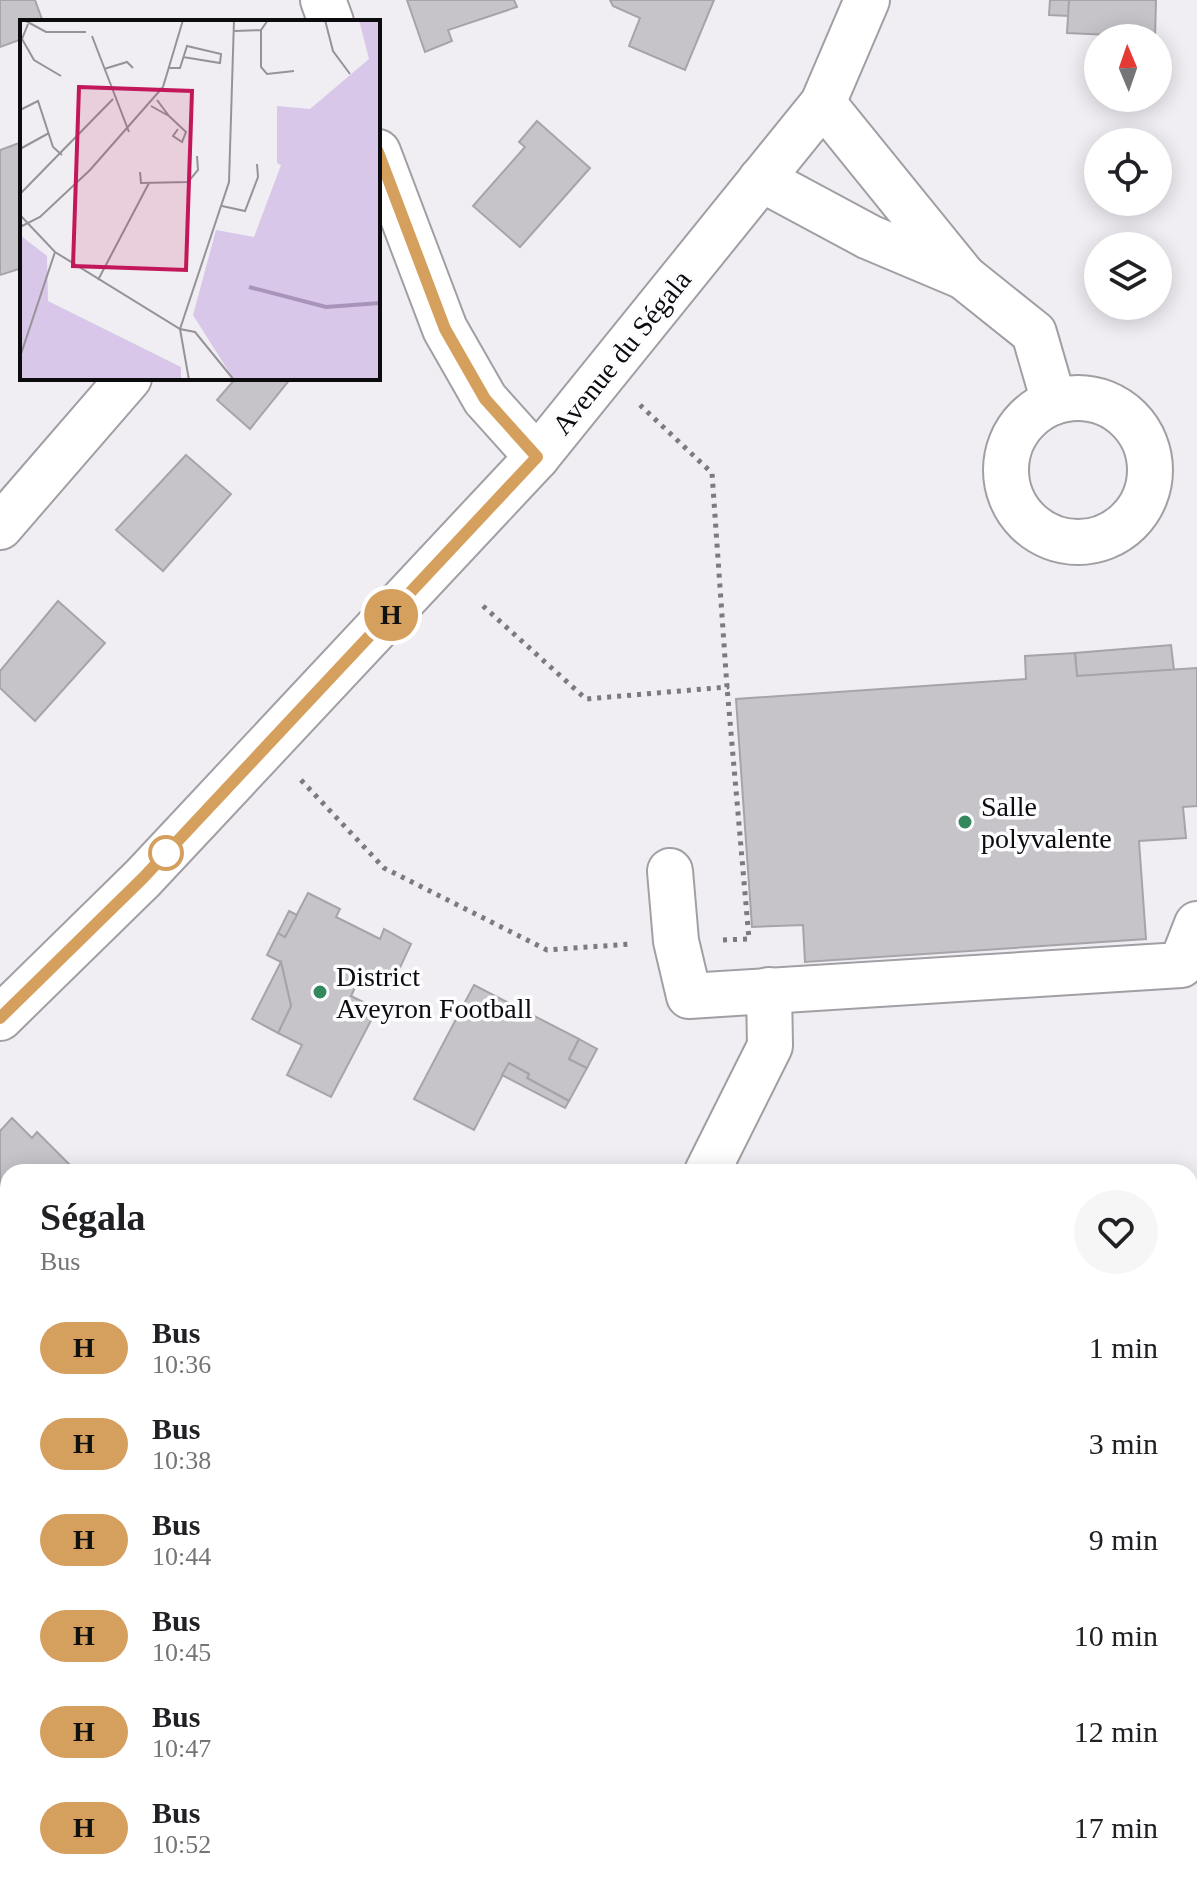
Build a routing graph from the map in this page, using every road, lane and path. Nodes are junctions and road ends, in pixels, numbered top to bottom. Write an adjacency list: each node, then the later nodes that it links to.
1 (323, 0): 3 (street)
2 (867, 0): 4 (street, Avenue du Ségala)
3 (330, 20)
4 (823, 103): 6 (street, Avenue du Ségala); 7 (street)
5 (380, 157): 11 (street)
6 (761, 179): 7 (street); 11 (street, Avenue du Ségala)
7 (964, 277): 10 (street)
8 (127, 380): 12 (street)
9 (633, 399): 14 (path)
10 (1054, 402)
11 (537, 457): 20 (street, Avenue du Ségala)
12 (0, 527)
13 (483, 606): 14 (path)
14 (727, 687): 18 (path)
15 (298, 777): 18 (path)
16 (670, 871): 18 (street)
17 (1197, 924): 19 (street)
18 (676, 941): 19 (street)
19 (769, 990): 21 (street)
20 (0, 1018)
21 (711, 1164)

